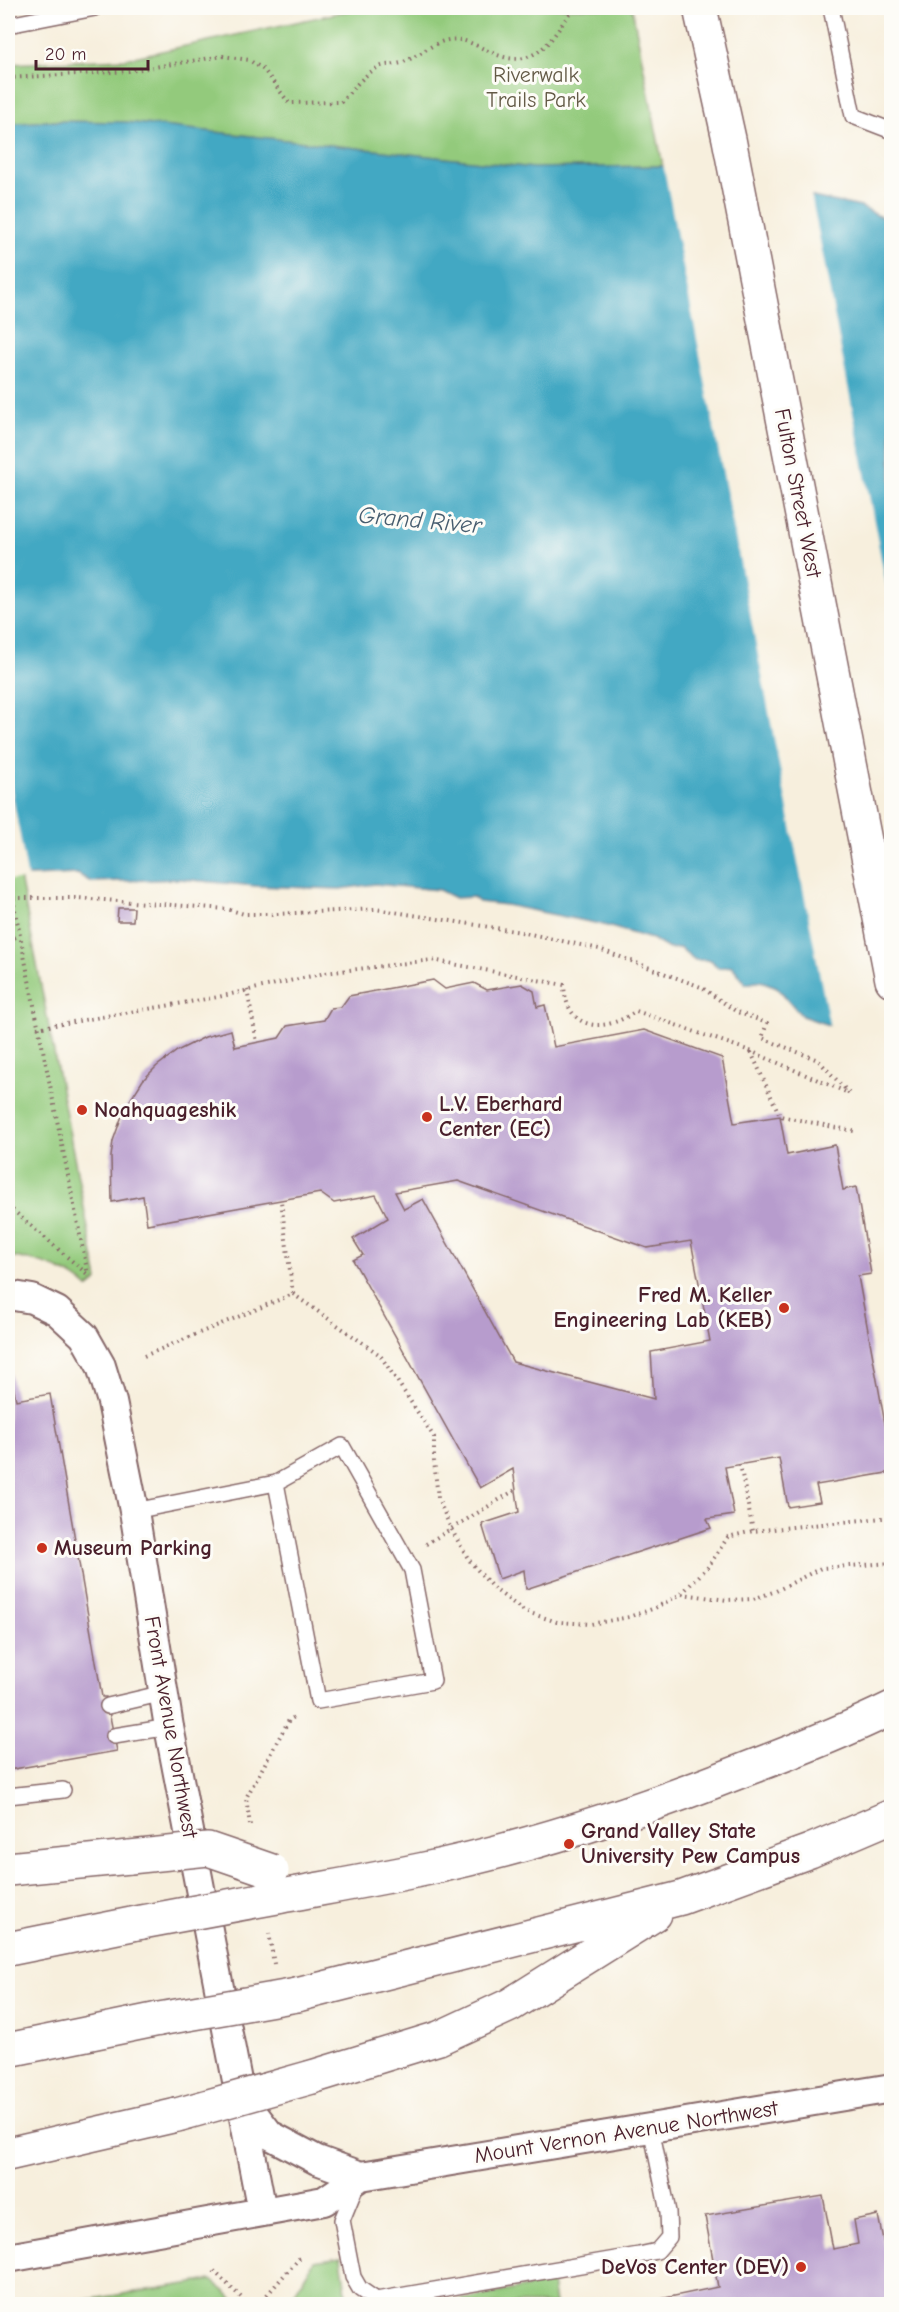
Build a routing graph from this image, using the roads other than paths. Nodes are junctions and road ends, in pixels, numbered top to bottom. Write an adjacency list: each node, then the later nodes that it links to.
1 (95, 8): 4 (lane)
2 (700, 8): 6 (main road, Fulton Street West)
3 (831, 8): 5 (lane)
4 (8, 25)
5 (891, 131)
6 (891, 980)
7 (8, 1295): 9 (street, Front Avenue Northwest)
8 (276, 1483): 8 (lane); 9 (lane)
9 (134, 1511): 10 (street, Front Avenue Northwest)
10 (164, 1693): 11 (lane); 13 (street, Front Avenue Northwest)
11 (108, 1706)
12 (887, 1710): 19 (main road)
13 (169, 1727): 14 (lane); 24 (street, Front Avenue Northwest)
14 (114, 1736)
15 (63, 1790): 16 (lane)
16 (8, 1796)
17 (891, 1816): 20 (main road)
18 (8, 1869): 19 (main road, bridge)
19 (275, 1884): 21 (main road, bridge)
20 (681, 1898): 22 (main road, bridge); 26 (main road, bridge)
21 (8, 1949)
22 (8, 2050)
23 (891, 2088): 25 (street, Mount Vernon Avenue Northwest)
24 (240, 2096): 27 (street, Mount Vernon Avenue Northwest); 28 (street, Front Avenue Northwest)
25 (651, 2128): 27 (street, Mount Vernon Avenue Northwest); 27 (lane)
26 (8, 2154)
27 (361, 2176): 28 (street, Mount Vernon Avenue Northwest)
28 (262, 2211): 29 (street, Mount Vernon Avenue Northwest)
29 (8, 2258)

